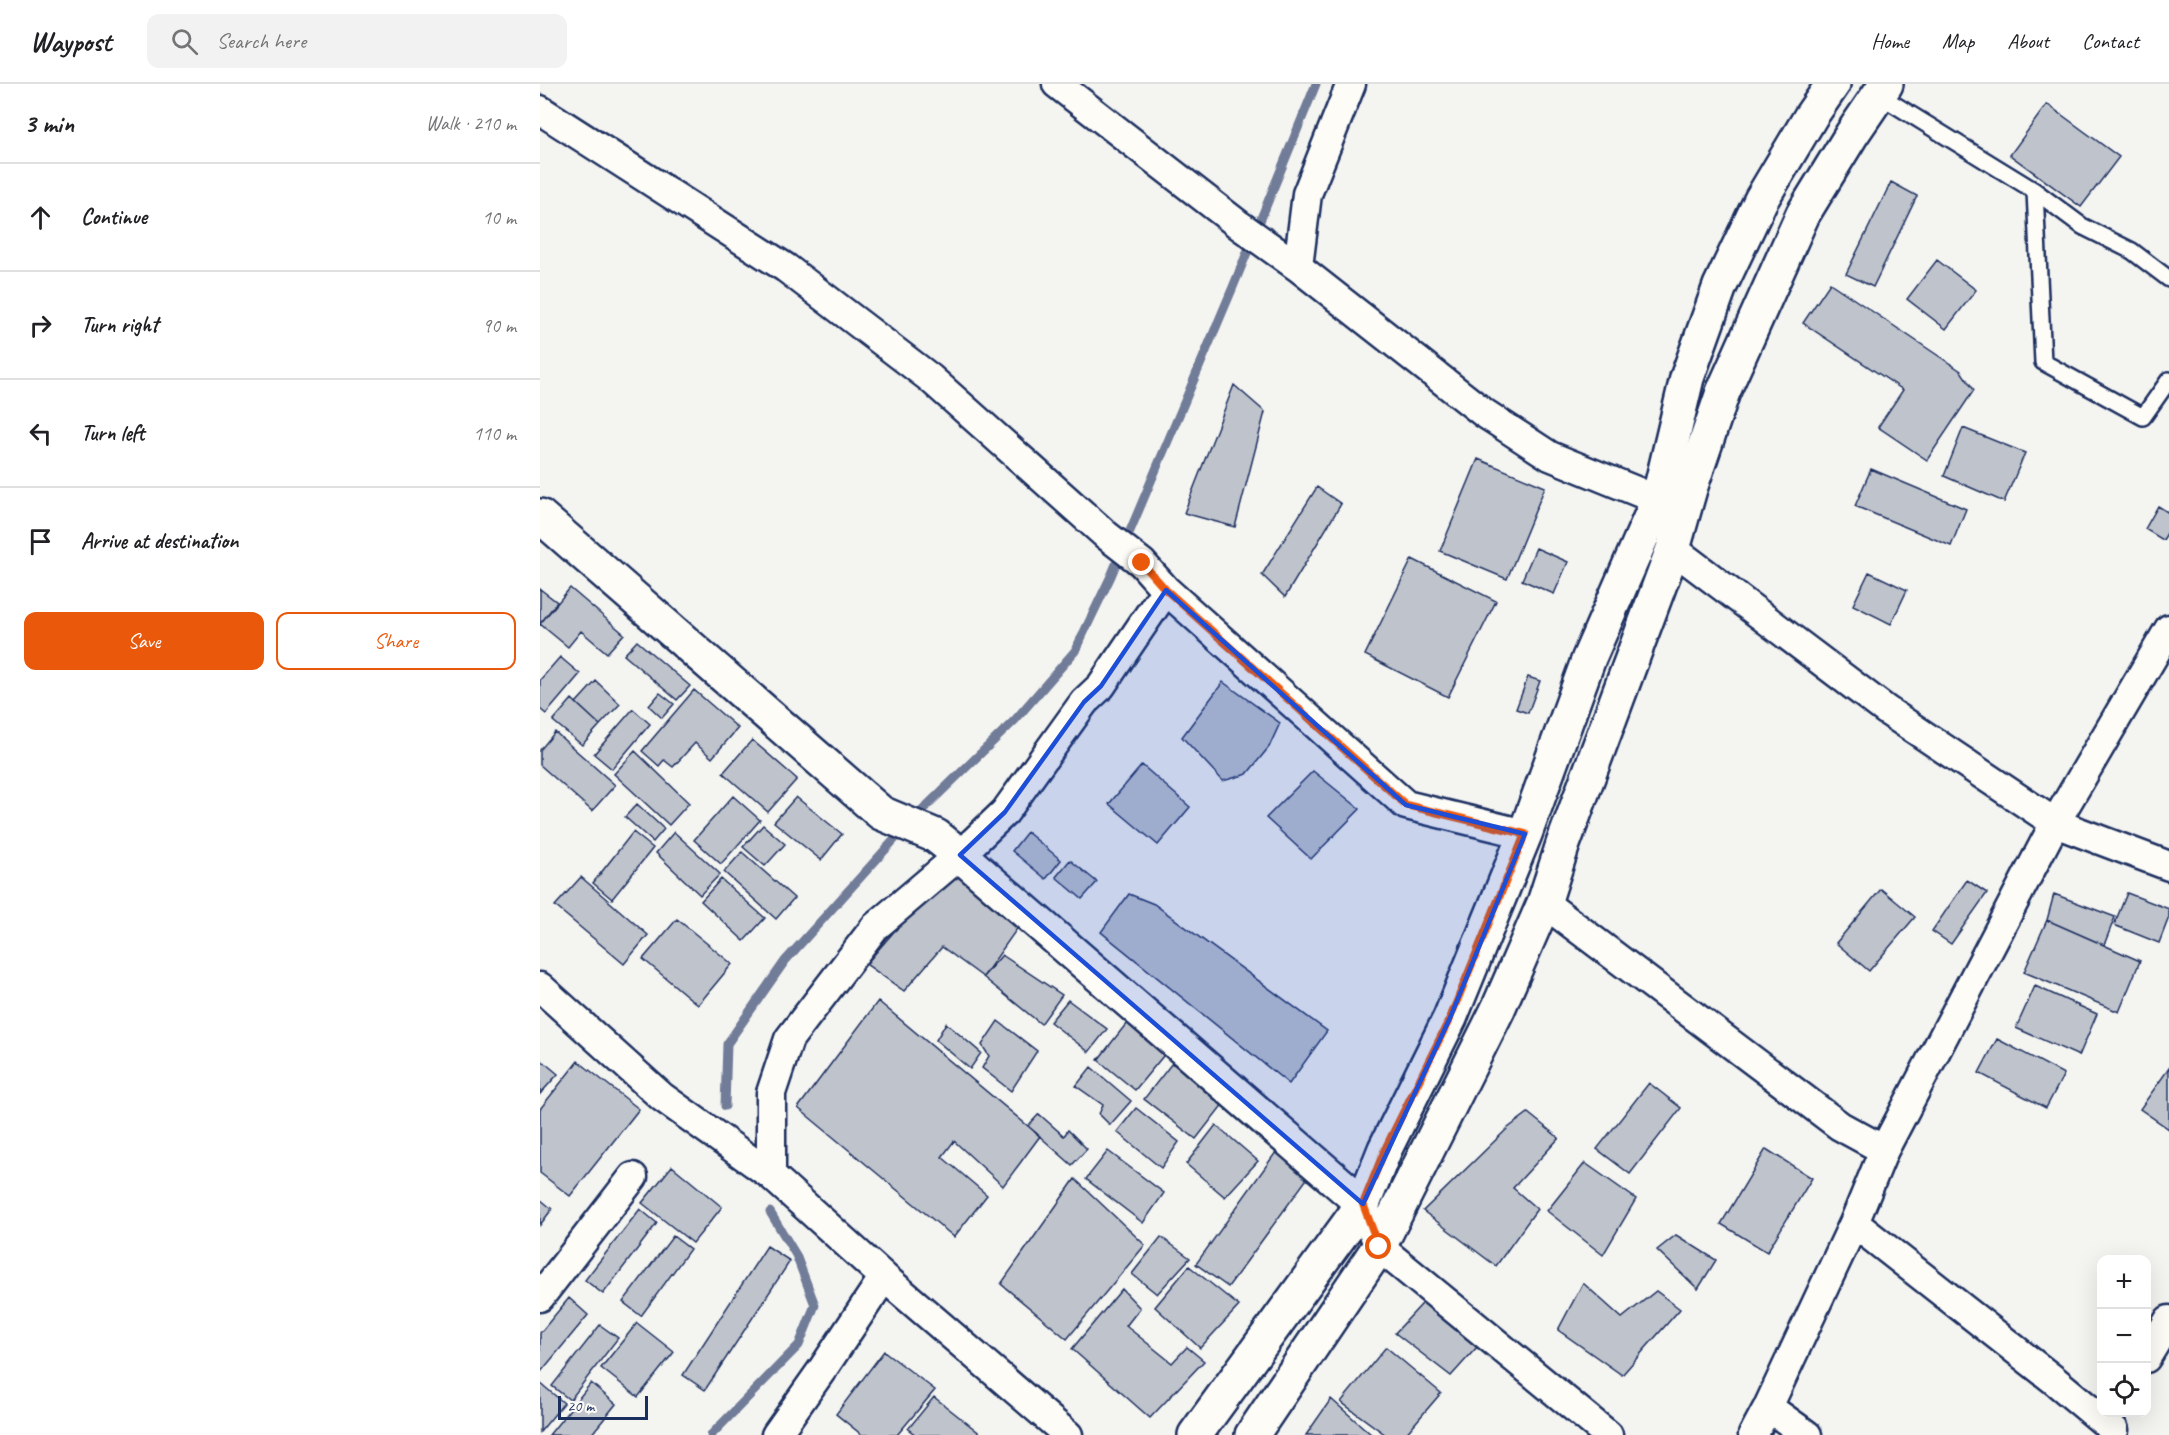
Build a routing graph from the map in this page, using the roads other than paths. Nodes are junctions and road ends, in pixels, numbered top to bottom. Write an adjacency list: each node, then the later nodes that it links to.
1 (1057, 84): 7 (street)
2 (1350, 84): 7 (street)
3 (1833, 84): 10 (main road)
4 (1883, 89): 6 (lane); 12 (main road)
5 (540, 110): 13 (street)
6 (2035, 191): 8 (lane); 9 (lane)
7 (1298, 267): 10 (street)
8 (2169, 279)
9 (2169, 380)
10 (1658, 500): 16 (main road)
11 (540, 516): 17 (main road)
12 (1673, 549): 15 (street); 19 (main road)
13 (1166, 590): 16 (street); 17 (street)
14 (2169, 629): 15 (street)
15 (2055, 823): 18 (street); 21 (street)
16 (1525, 834): 24 (main road)
17 (948, 845): 22 (street); 24 (main road)
18 (2169, 866)
19 (1544, 903): 21 (street); 26 (main road)
20 (540, 987): 22 (street)
21 (1884, 1150): 25 (street)
22 (771, 1175): 27 (street)
23 (633, 1177): 28 (street)
24 (1363, 1204): 26 (street); 35 (main road)
25 (1854, 1223): 31 (street); 32 (street)
26 (1379, 1247): 36 (main road); 37 (street)
27 (884, 1277): 33 (street); 34 (street)
28 (540, 1297)
29 (2169, 1320): 30 (street)
30 (2151, 1350)
31 (1768, 1407): 38 (street); 39 (street)
32 (2115, 1426)
33 (776, 1435)
34 (1068, 1435)
35 (1195, 1435)
36 (1252, 1435)
37 (1608, 1435)
38 (1753, 1435)
39 (1807, 1435)

